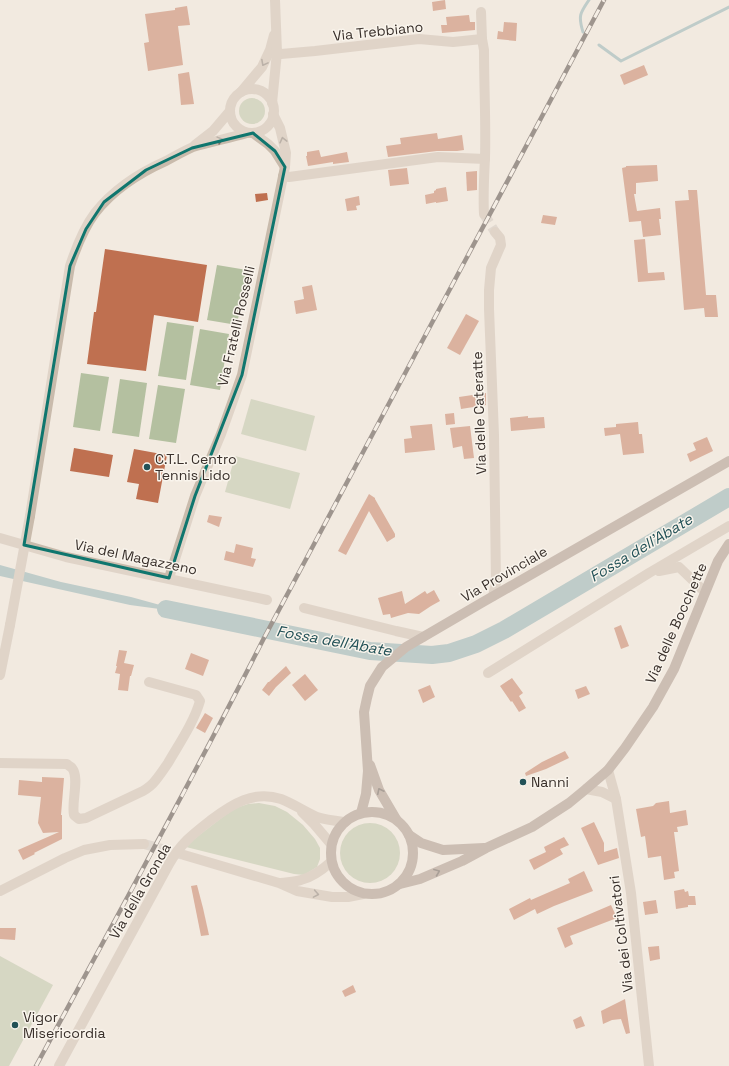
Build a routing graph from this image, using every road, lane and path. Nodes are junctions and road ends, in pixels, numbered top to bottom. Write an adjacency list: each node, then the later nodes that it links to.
1 (275, 0): 3 (street)
2 (480, 12): 4 (street)
3 (276, 27): 5 (street); 6 (street, one-way to 6)
4 (482, 39): 5 (street, Via Trebbiano); 12 (street)
5 (278, 52): 7 (street)
6 (241, 92): 7 (street); 8 (street)
7 (272, 103): 9 (street)
8 (230, 111): 10 (street); 11 (street)
9 (273, 114): 10 (street); 13 (street, Via Fratelli Rosselli, one-way to 9)
10 (250, 133): 11 (street, one-way to 10); 13 (street)
11 (192, 148): 28 (street, bridge)
12 (485, 159): 13 (street); 14 (street)
13 (284, 172): 21 (street, Via Fratelli Rosselli)
14 (484, 214)
15 (494, 232): 23 (street, Via delle Cateratte)
16 (729, 461): 23 (main road, Via Provinciale)
17 (729, 526): 20 (street)
18 (0, 538): 21 (street, Via del Magazzeno)
19 (729, 544): 22 (main road, Via delle Bocchette)
20 (649, 573): 22 (street); 27 (street)
21 (169, 578): 24 (street, Via del Magazzeno)
22 (705, 592): 32 (main road, Via delle Bocchette)
23 (494, 596): 26 (main road, Via Provinciale)
24 (267, 600)
25 (304, 608): 26 (street)
26 (423, 637): 30 (main road, Via Provinciale)
27 (488, 673)
28 (0, 675)
29 (149, 682): 31 (street)
30 (368, 761): 36 (main road, Via Provinciale); 37 (main road, Via Provinciale, one-way to 30)
31 (0, 763)
32 (608, 770): 33 (main road, Via delle Bocchette); 34 (street, Via dei Coltivatori)
33 (586, 789): 34 (street); 42 (main road, Via delle Bocchette)
34 (616, 799): 50 (street, Via dei Coltivatori)
35 (296, 807): 38 (street, Via della Gronda); 41 (street, Via della Gronda); 49 (street, Via della Gronda)
36 (362, 813): 37 (main road); 38 (main road)
37 (396, 819): 39 (main road)
38 (344, 822): 41 (main road)
39 (409, 835): 42 (main road, Via delle Bocchette); 46 (main road)
40 (144, 844): 47 (street)
41 (331, 844): 44 (main road)
42 (486, 848): 46 (main road, Via delle Bocchette, one-way to 42)
43 (184, 855): 45 (street)
44 (331, 862): 45 (street); 48 (main road)
45 (279, 883): 48 (street, one-way to 48)
46 (400, 884): 48 (main road)
47 (0, 891)
48 (363, 894)
49 (59, 1066)
50 (649, 1066)

